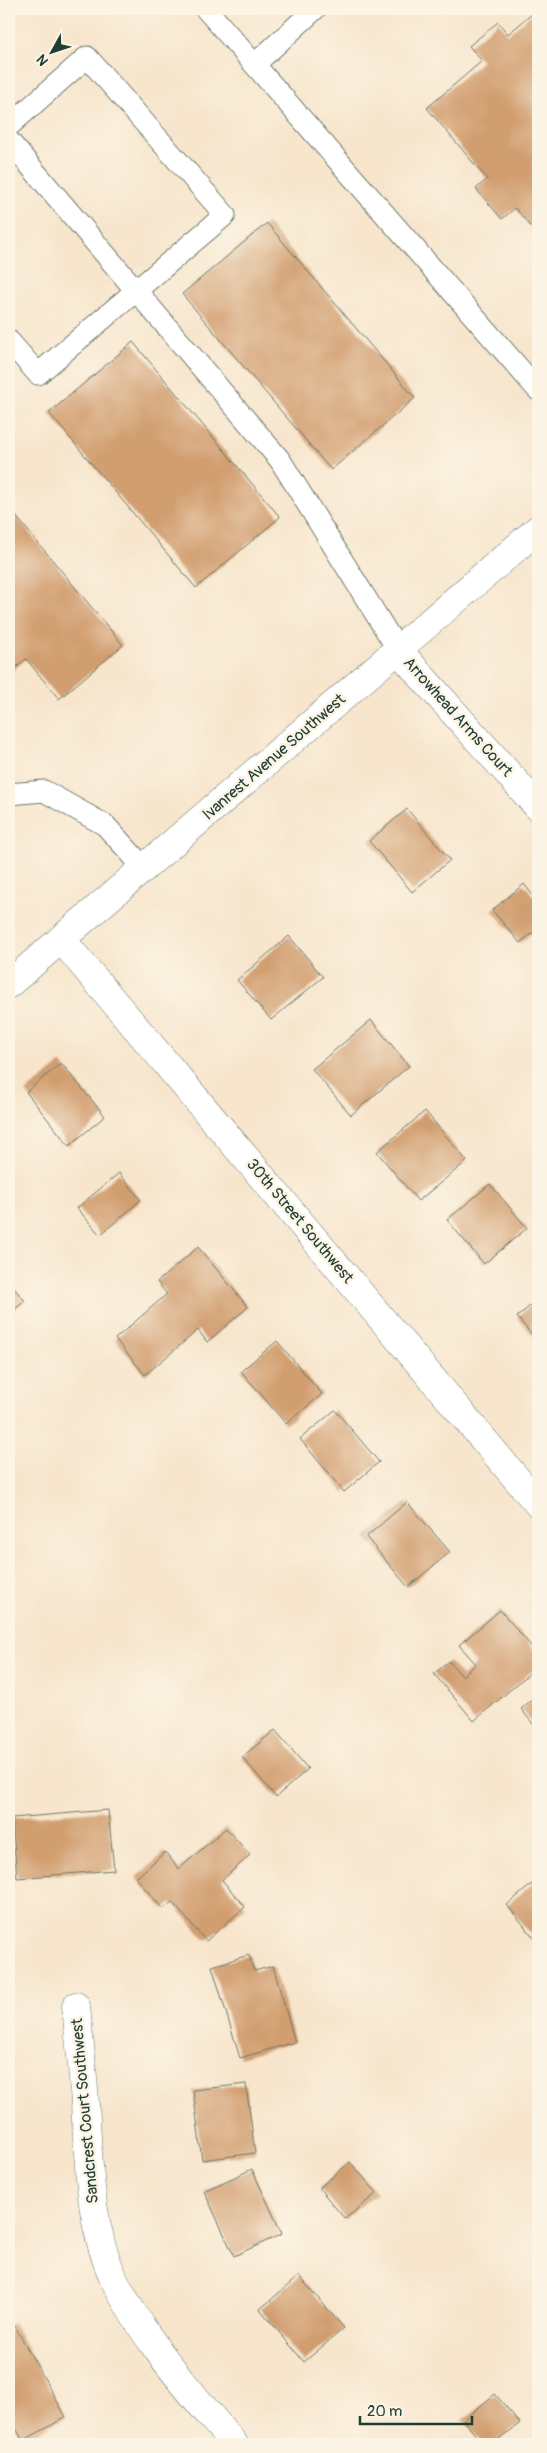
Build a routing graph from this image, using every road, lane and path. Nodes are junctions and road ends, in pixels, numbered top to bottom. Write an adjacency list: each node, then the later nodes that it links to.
1 (206, 9): 3 (lane)
2 (315, 9): 3 (lane)
3 (255, 64): 8 (lane)
4 (9, 126): 6 (lane)
5 (9, 141): 6 (lane)
6 (136, 291): 7 (lane); 10 (lane)
7 (9, 341)
8 (538, 390)
9 (538, 529): 10 (street, Ivanrest Avenue Southwest)
10 (398, 650): 12 (street, Arrowhead Arms Court); 13 (street, Ivanrest Avenue Southwest)
11 (9, 794): 13 (lane)
12 (538, 807)
13 (144, 868): 14 (street, Ivanrest Avenue Southwest)
14 (61, 940): 15 (street, Ivanrest Avenue Southwest); 16 (street, 30th Street Southwest)
15 (9, 984)
16 (538, 1504)
17 (76, 2006): 18 (street, Sandcrest Court Southwest)
18 (234, 2444)

